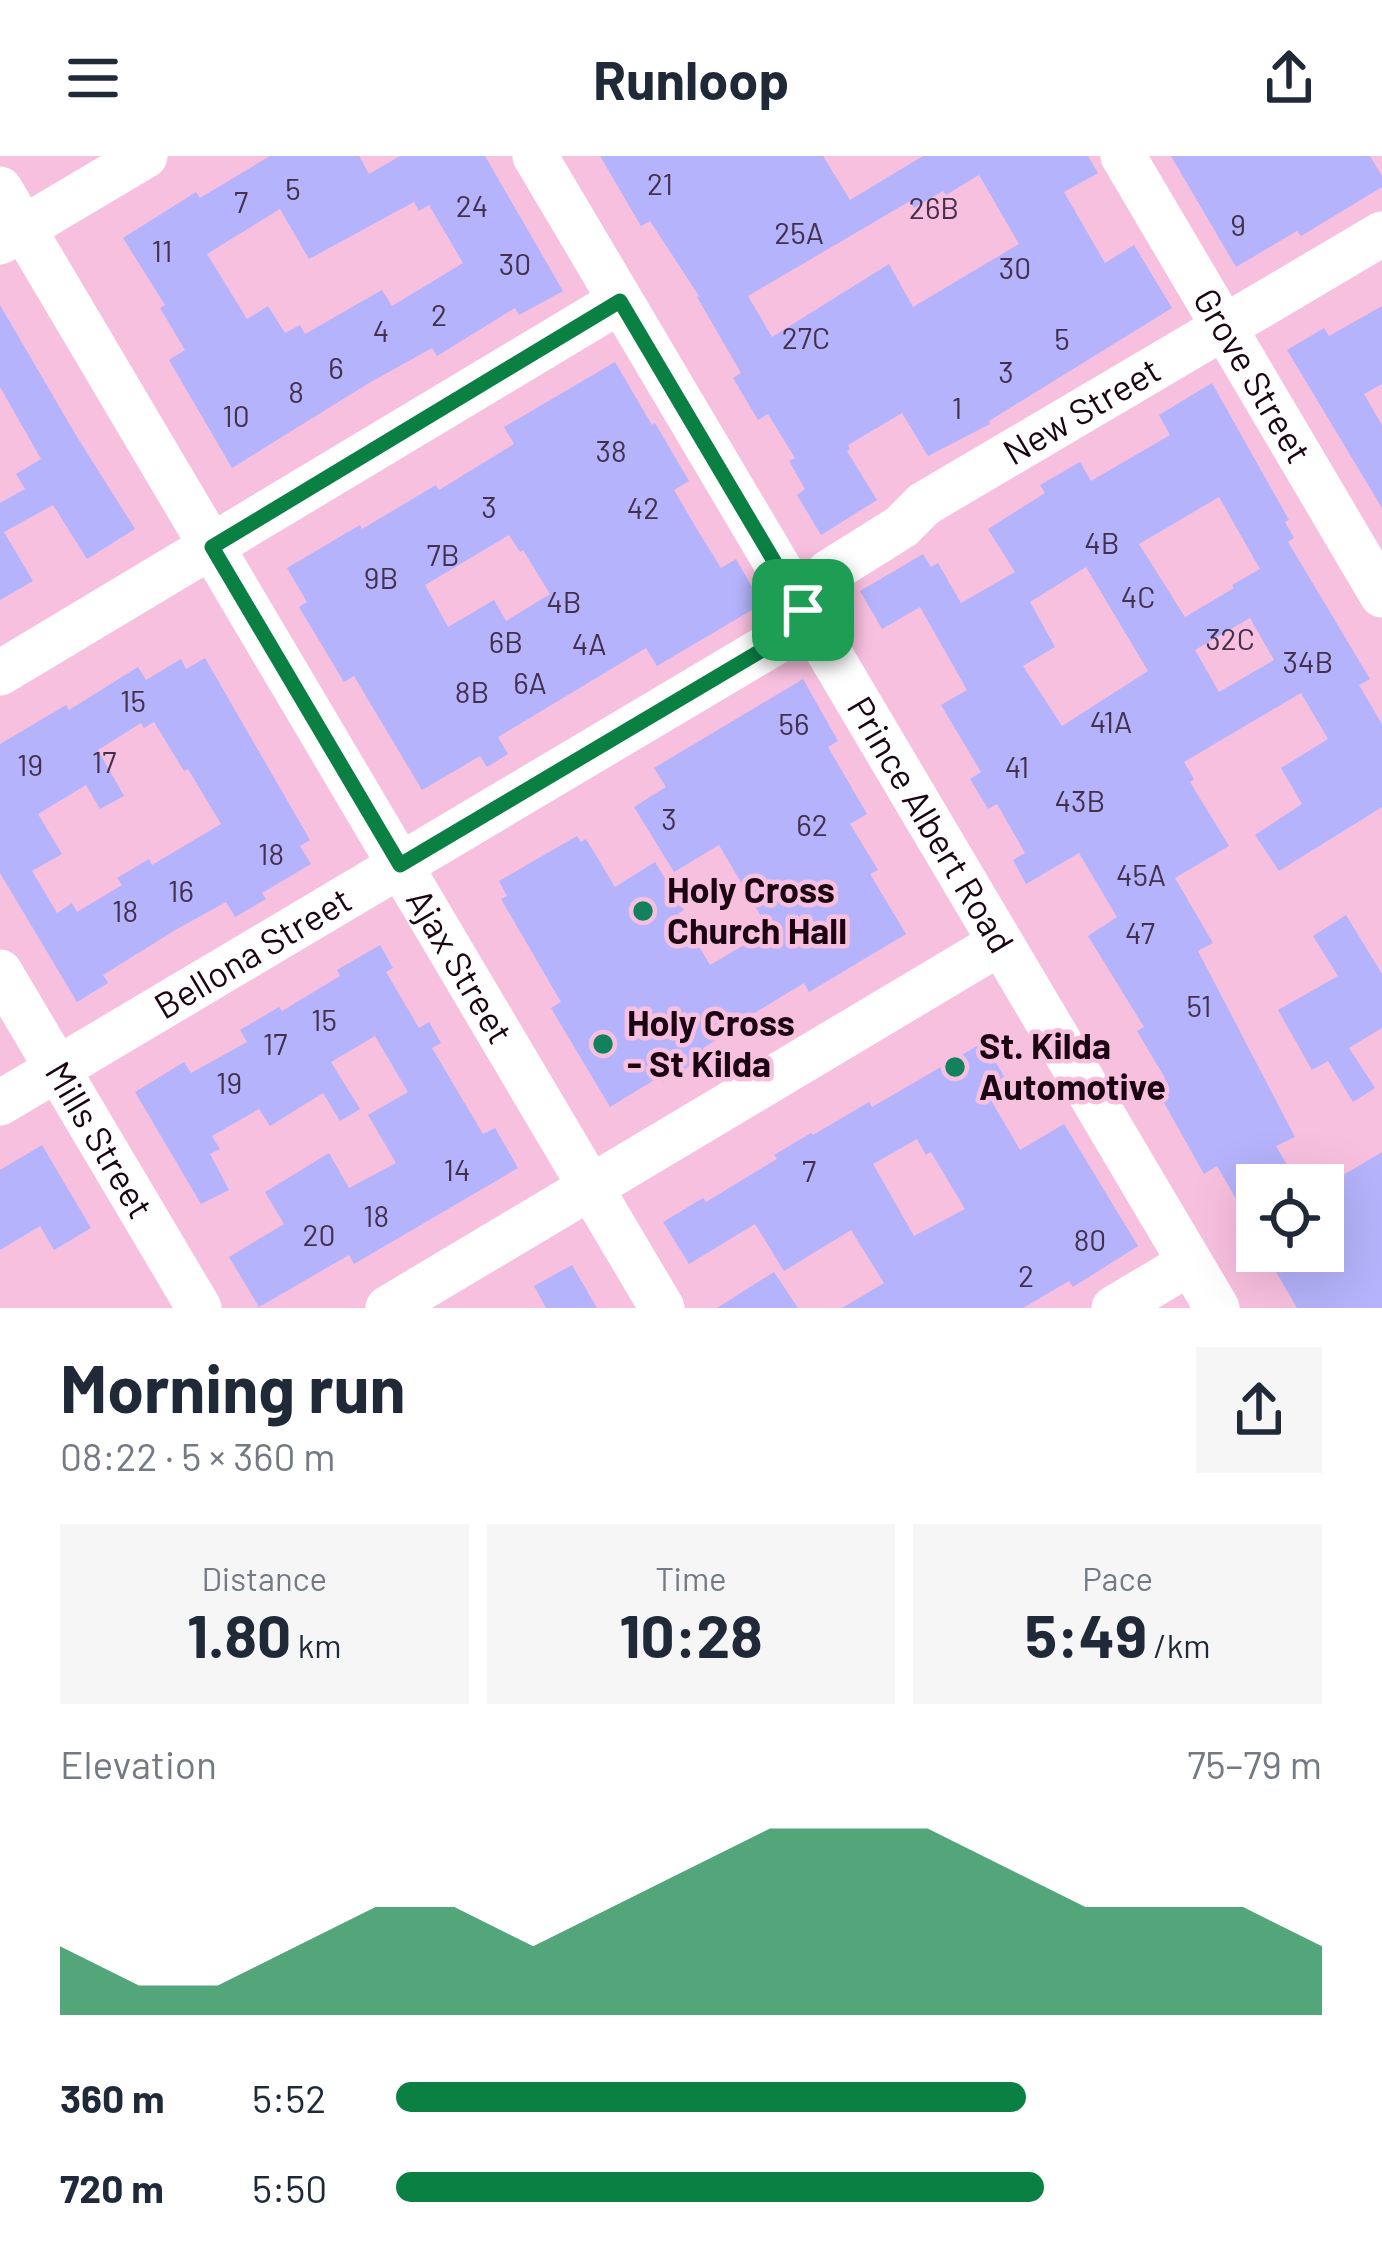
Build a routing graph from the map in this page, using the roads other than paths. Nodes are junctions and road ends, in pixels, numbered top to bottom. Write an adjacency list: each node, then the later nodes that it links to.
1 (145, 156): 6 (street)
2 (535, 156): 7 (street, Prince Albert Road)
3 (1124, 156): 8 (street, Grove Street)
4 (0, 189): 6 (street, Ajax Street)
5 (1382, 234): 8 (street, New Street)
6 (12, 236): 9 (street, Ajax Street)
7 (620, 301): 9 (street); 11 (street, Prince Albert Road)
8 (1225, 327): 10 (street, Grove Street); 11 (street, New Street)
9 (212, 547): 12 (street); 13 (street, Ajax Street)
10 (1382, 595)
11 (803, 610): 13 (street, Bellona Street); 14 (street, Prince Albert Road)
12 (0, 674)
13 (400, 865): 16 (street, Bellona Street); 18 (street, Ajax Street)
14 (1000, 943): 18 (street); 19 (street, Prince Albert Road)
15 (0, 972): 16 (street, Mills Street)
16 (57, 1069): 17 (street, Bellona Street); 20 (street, Mills Street)
17 (0, 1103)
18 (590, 1188): 21 (street); 22 (street, Ajax Street)
19 (1190, 1262): 23 (street); 24 (street, Prince Albert Road)
20 (199, 1308)
21 (388, 1308)
22 (662, 1308)
23 (1114, 1308)
24 (1217, 1308)

